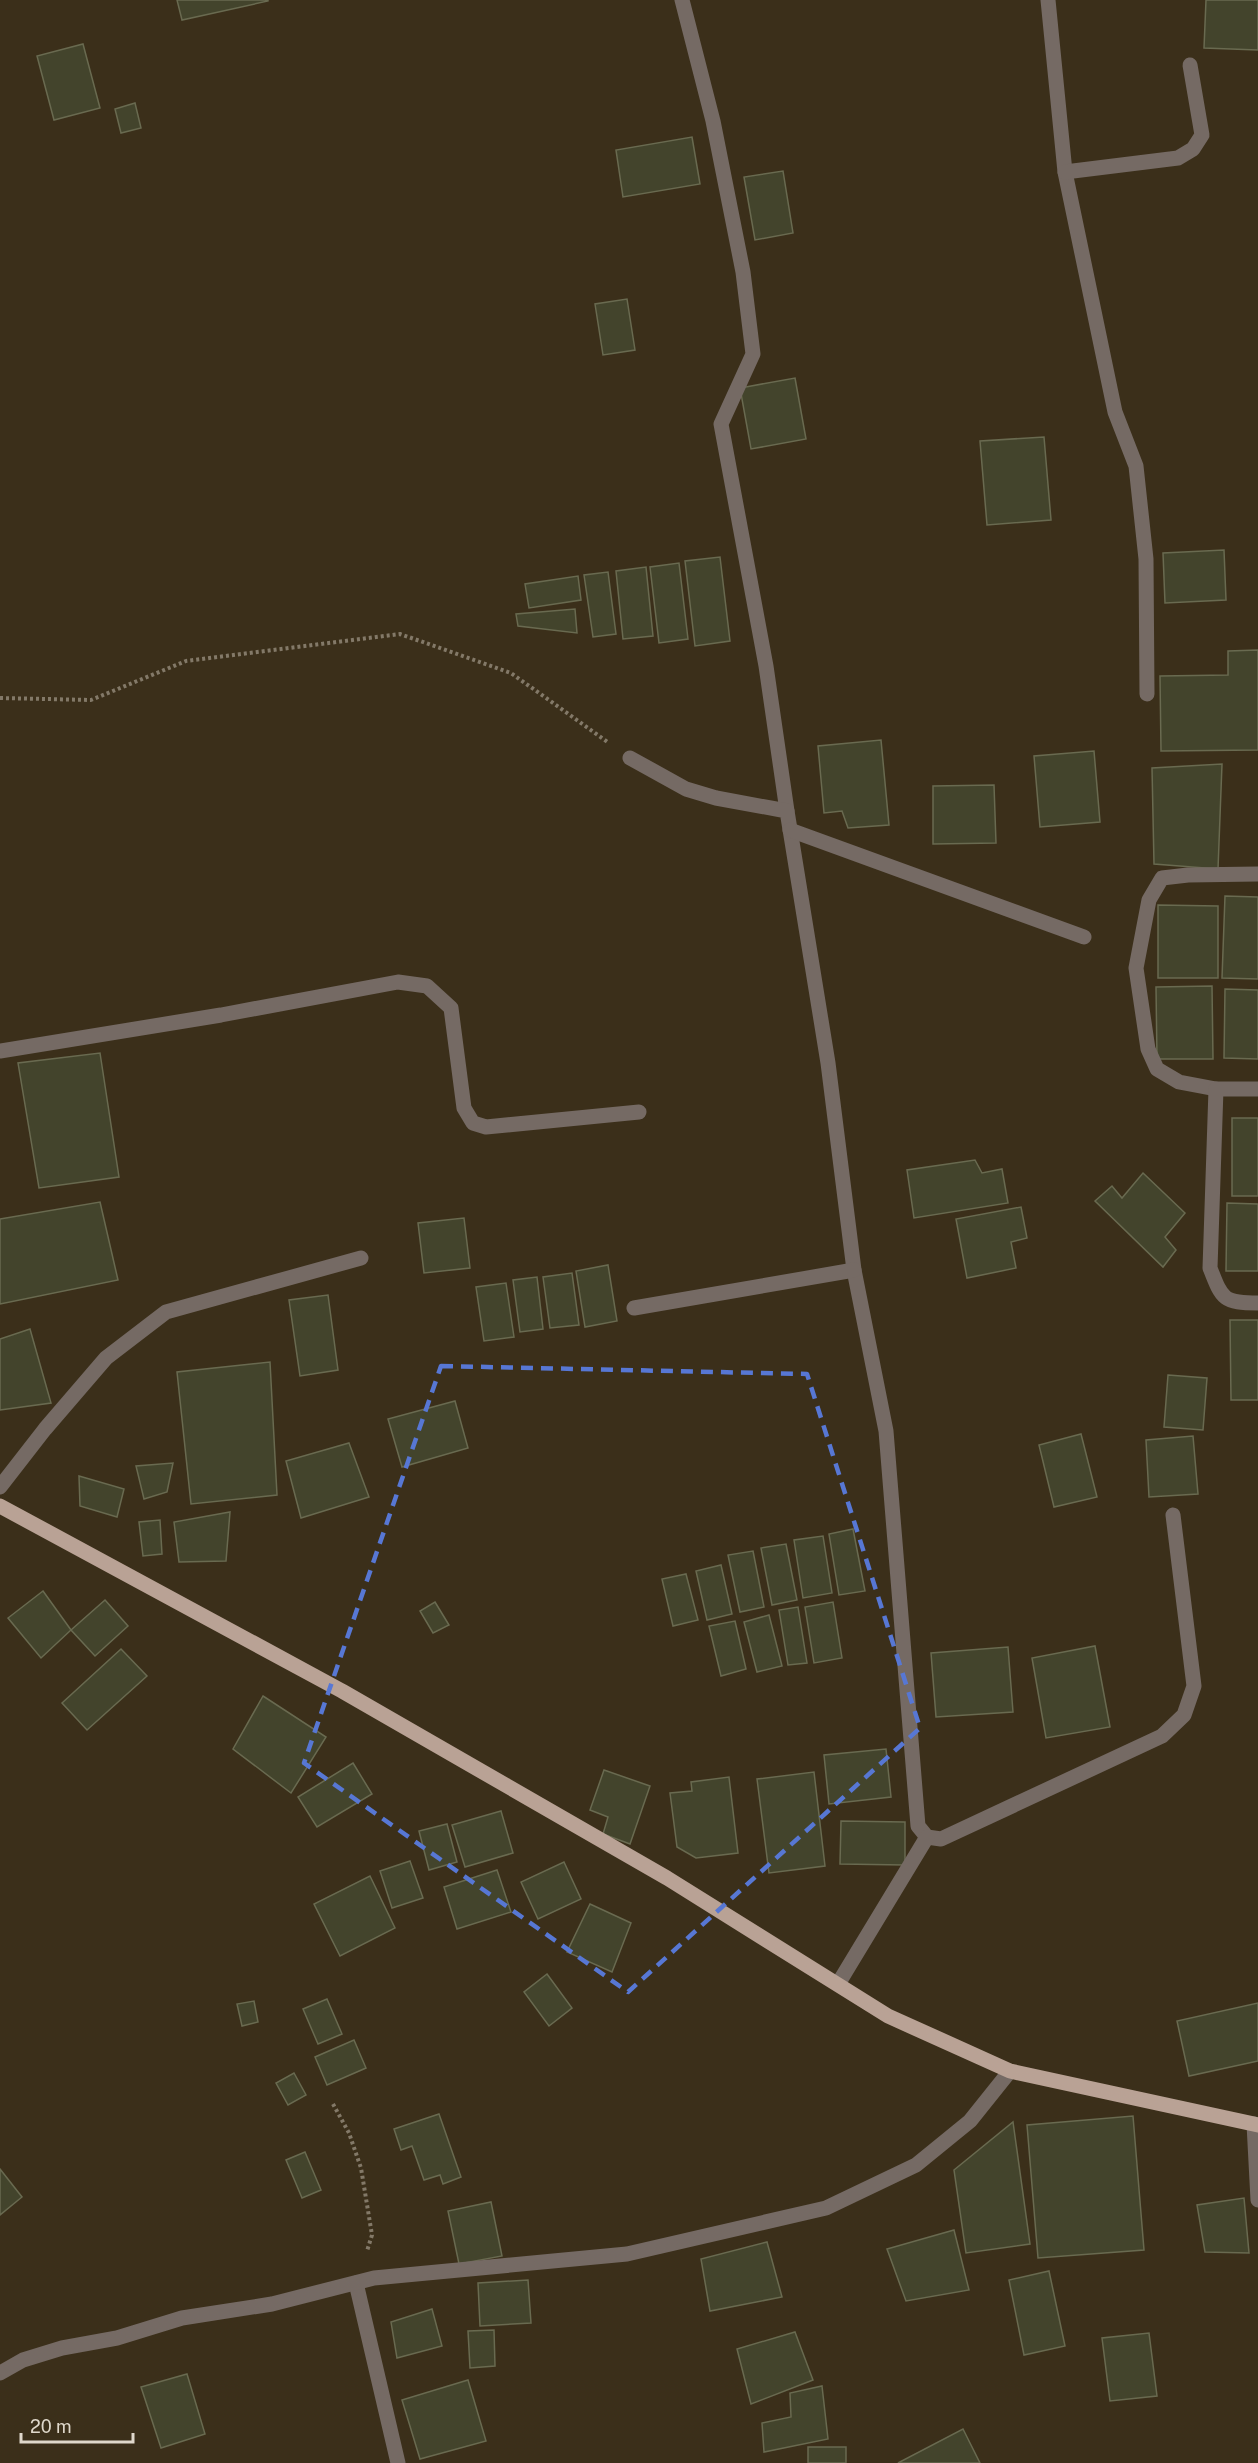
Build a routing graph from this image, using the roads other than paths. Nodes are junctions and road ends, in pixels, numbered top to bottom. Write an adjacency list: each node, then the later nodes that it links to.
1 (682, 0): 7 (street)
2 (1048, 0): 4 (street)
3 (1190, 65): 4 (street)
4 (1065, 172): 5 (street)
5 (1147, 694)
6 (630, 758): 7 (street)
7 (787, 811): 8 (street)
8 (790, 830): 10 (street); 16 (street)
9 (1258, 874): 12 (street)
10 (1084, 937)
11 (0, 1051): 14 (street)
12 (1216, 1089): 13 (street); 17 (street)
13 (1258, 1089)
14 (639, 1112)
15 (361, 1258): 19 (street)
16 (854, 1270): 18 (street); 22 (street)
17 (1258, 1303)
18 (634, 1308)
19 (0, 1486)
20 (0, 1506): 23 (main road)
21 (1173, 1515): 22 (street)
22 (927, 1837): 23 (street)
23 (837, 1984): 24 (main road)
24 (1010, 2071): 25 (main road); 27 (street)
25 (1256, 2124): 26 (street)
26 (1258, 2200)
27 (356, 2283): 28 (street); 29 (street)
28 (0, 2373)
29 (398, 2463)

